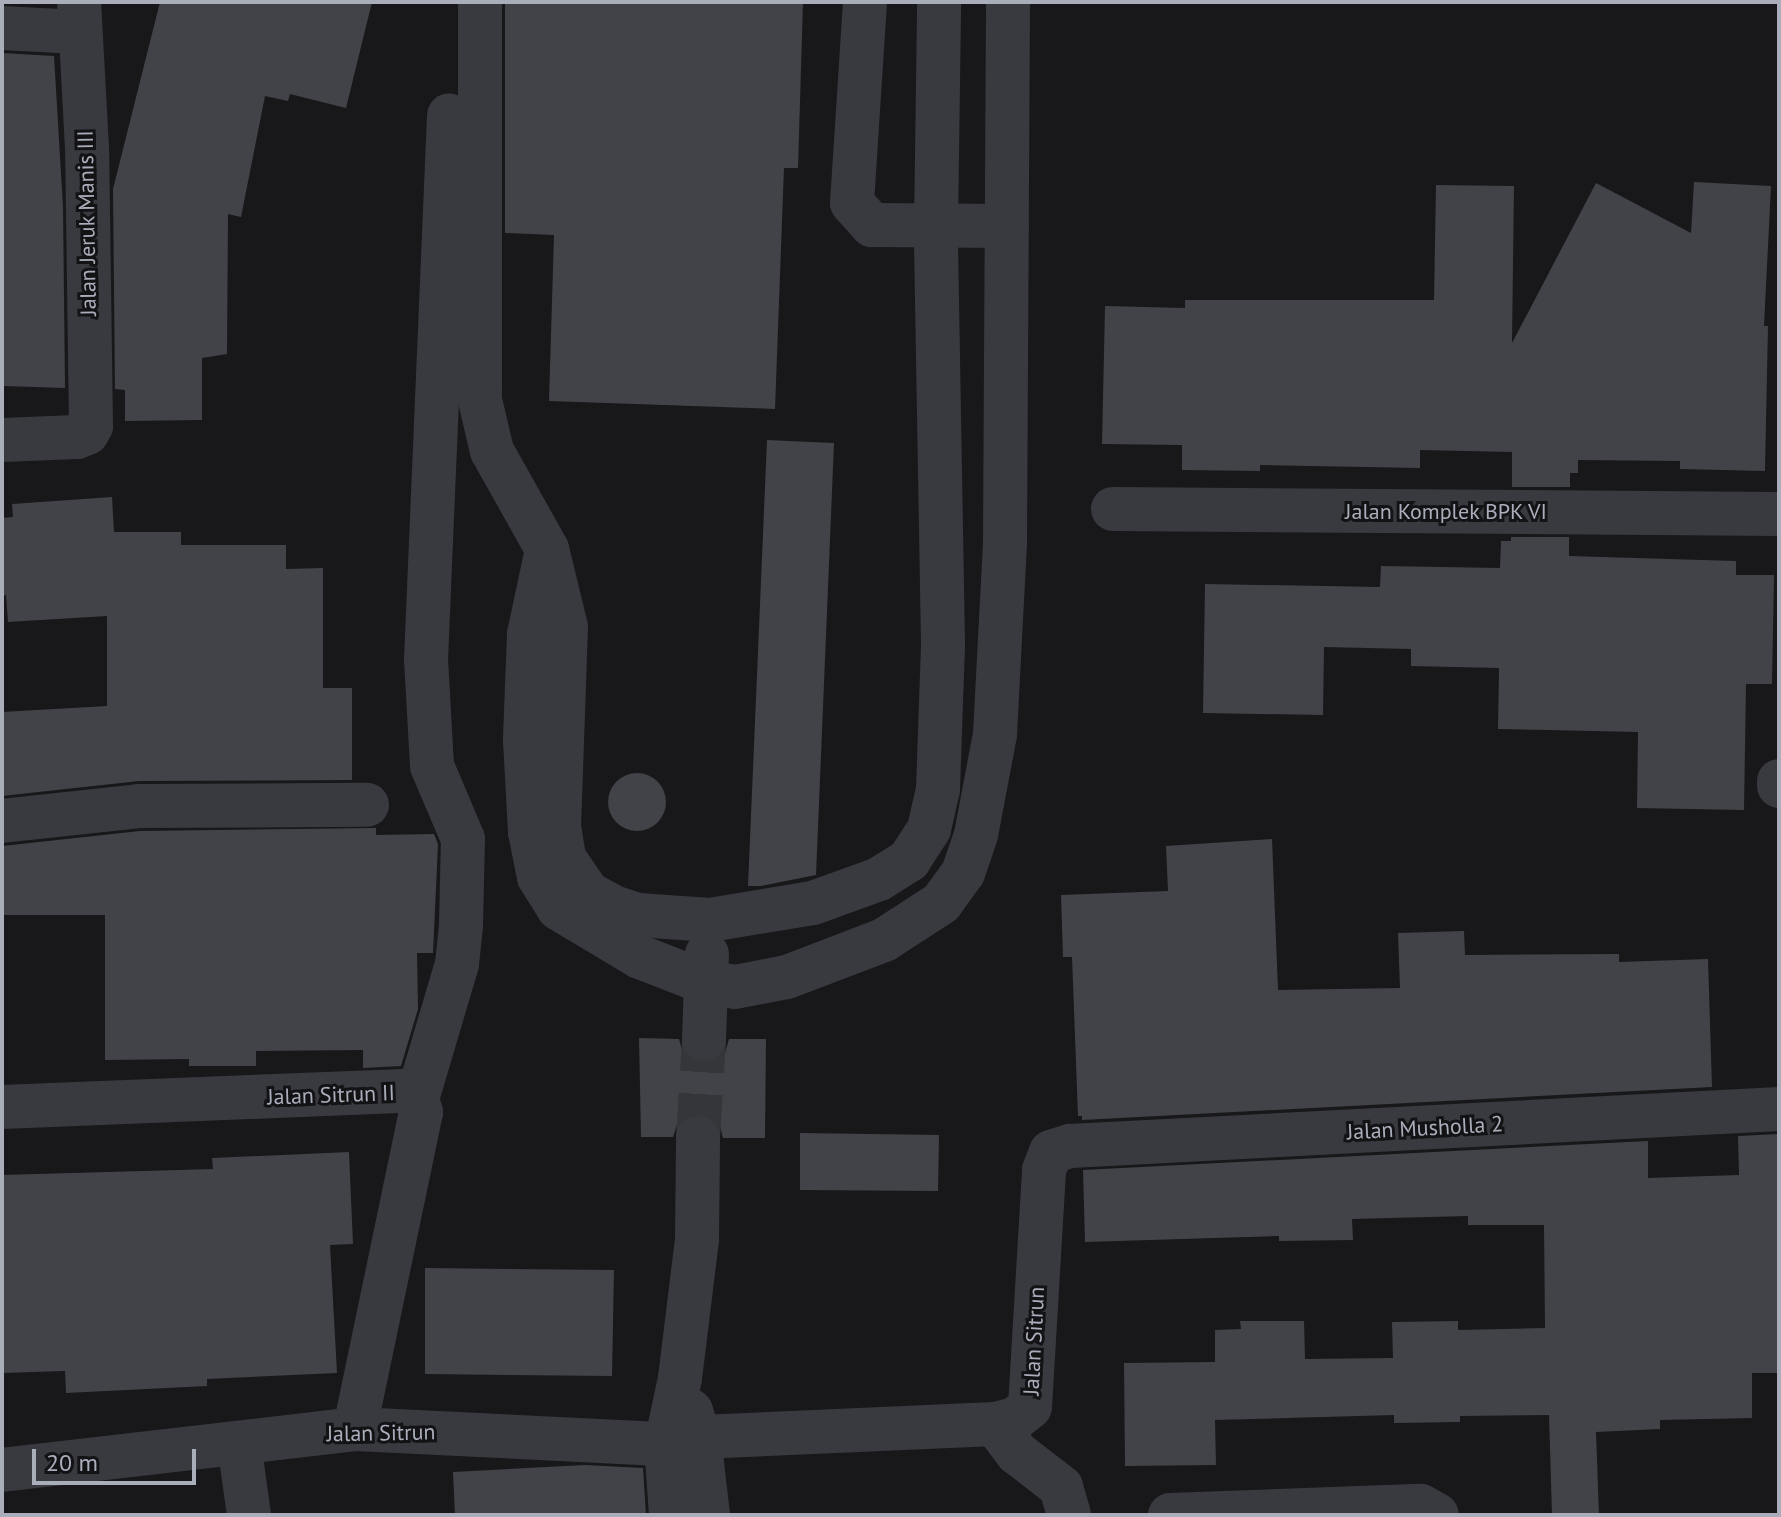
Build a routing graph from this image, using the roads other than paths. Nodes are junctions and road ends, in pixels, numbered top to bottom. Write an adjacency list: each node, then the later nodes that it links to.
1 (449, 2): 19 (street)
2 (480, 2): 13 (street)
3 (865, 2): 9 (street)
4 (939, 2): 9 (street)
5 (1008, 2): 8 (street)
6 (79, 17): 7 (street); 10 (street, Jalan Jeruk Manis III)
7 (2, 28)
8 (1007, 226): 9 (street); 17 (street)
9 (936, 227): 16 (street)
10 (2, 440)
11 (1113, 509): 12 (street, Jalan Komplek BPK VI)
12 (1779, 514)
13 (547, 549): 16 (street); 17 (street)
14 (367, 805): 15 (street)
15 (2, 821)
16 (710, 920): 17 (street)
17 (704, 982): 18 (street)
18 (704, 1039)
19 (417, 1099): 20 (street, Jalan Sitrun II); 25 (street, Jalan Sitrun II)
20 (2, 1107)
21 (1779, 1109): 23 (street, Jalan Musholla 2)
22 (698, 1138): 26 (street)
23 (1070, 1146): 24 (street, Jalan Sitrun)
24 (995, 1424): 26 (street, Jalan Sitrun); 32 (street)
25 (355, 1429): 26 (street, Jalan Sitrun); 27 (street, Jalan Sitrun)
26 (682, 1440): 30 (street); 31 (street)
27 (239, 1443): 28 (street, Jalan Sitrun); 29 (street)
28 (2, 1470)
29 (249, 1515)
30 (671, 1515)
31 (708, 1515)
32 (1069, 1515)
33 (1170, 1515): 34 (street)
34 (1437, 1515)

